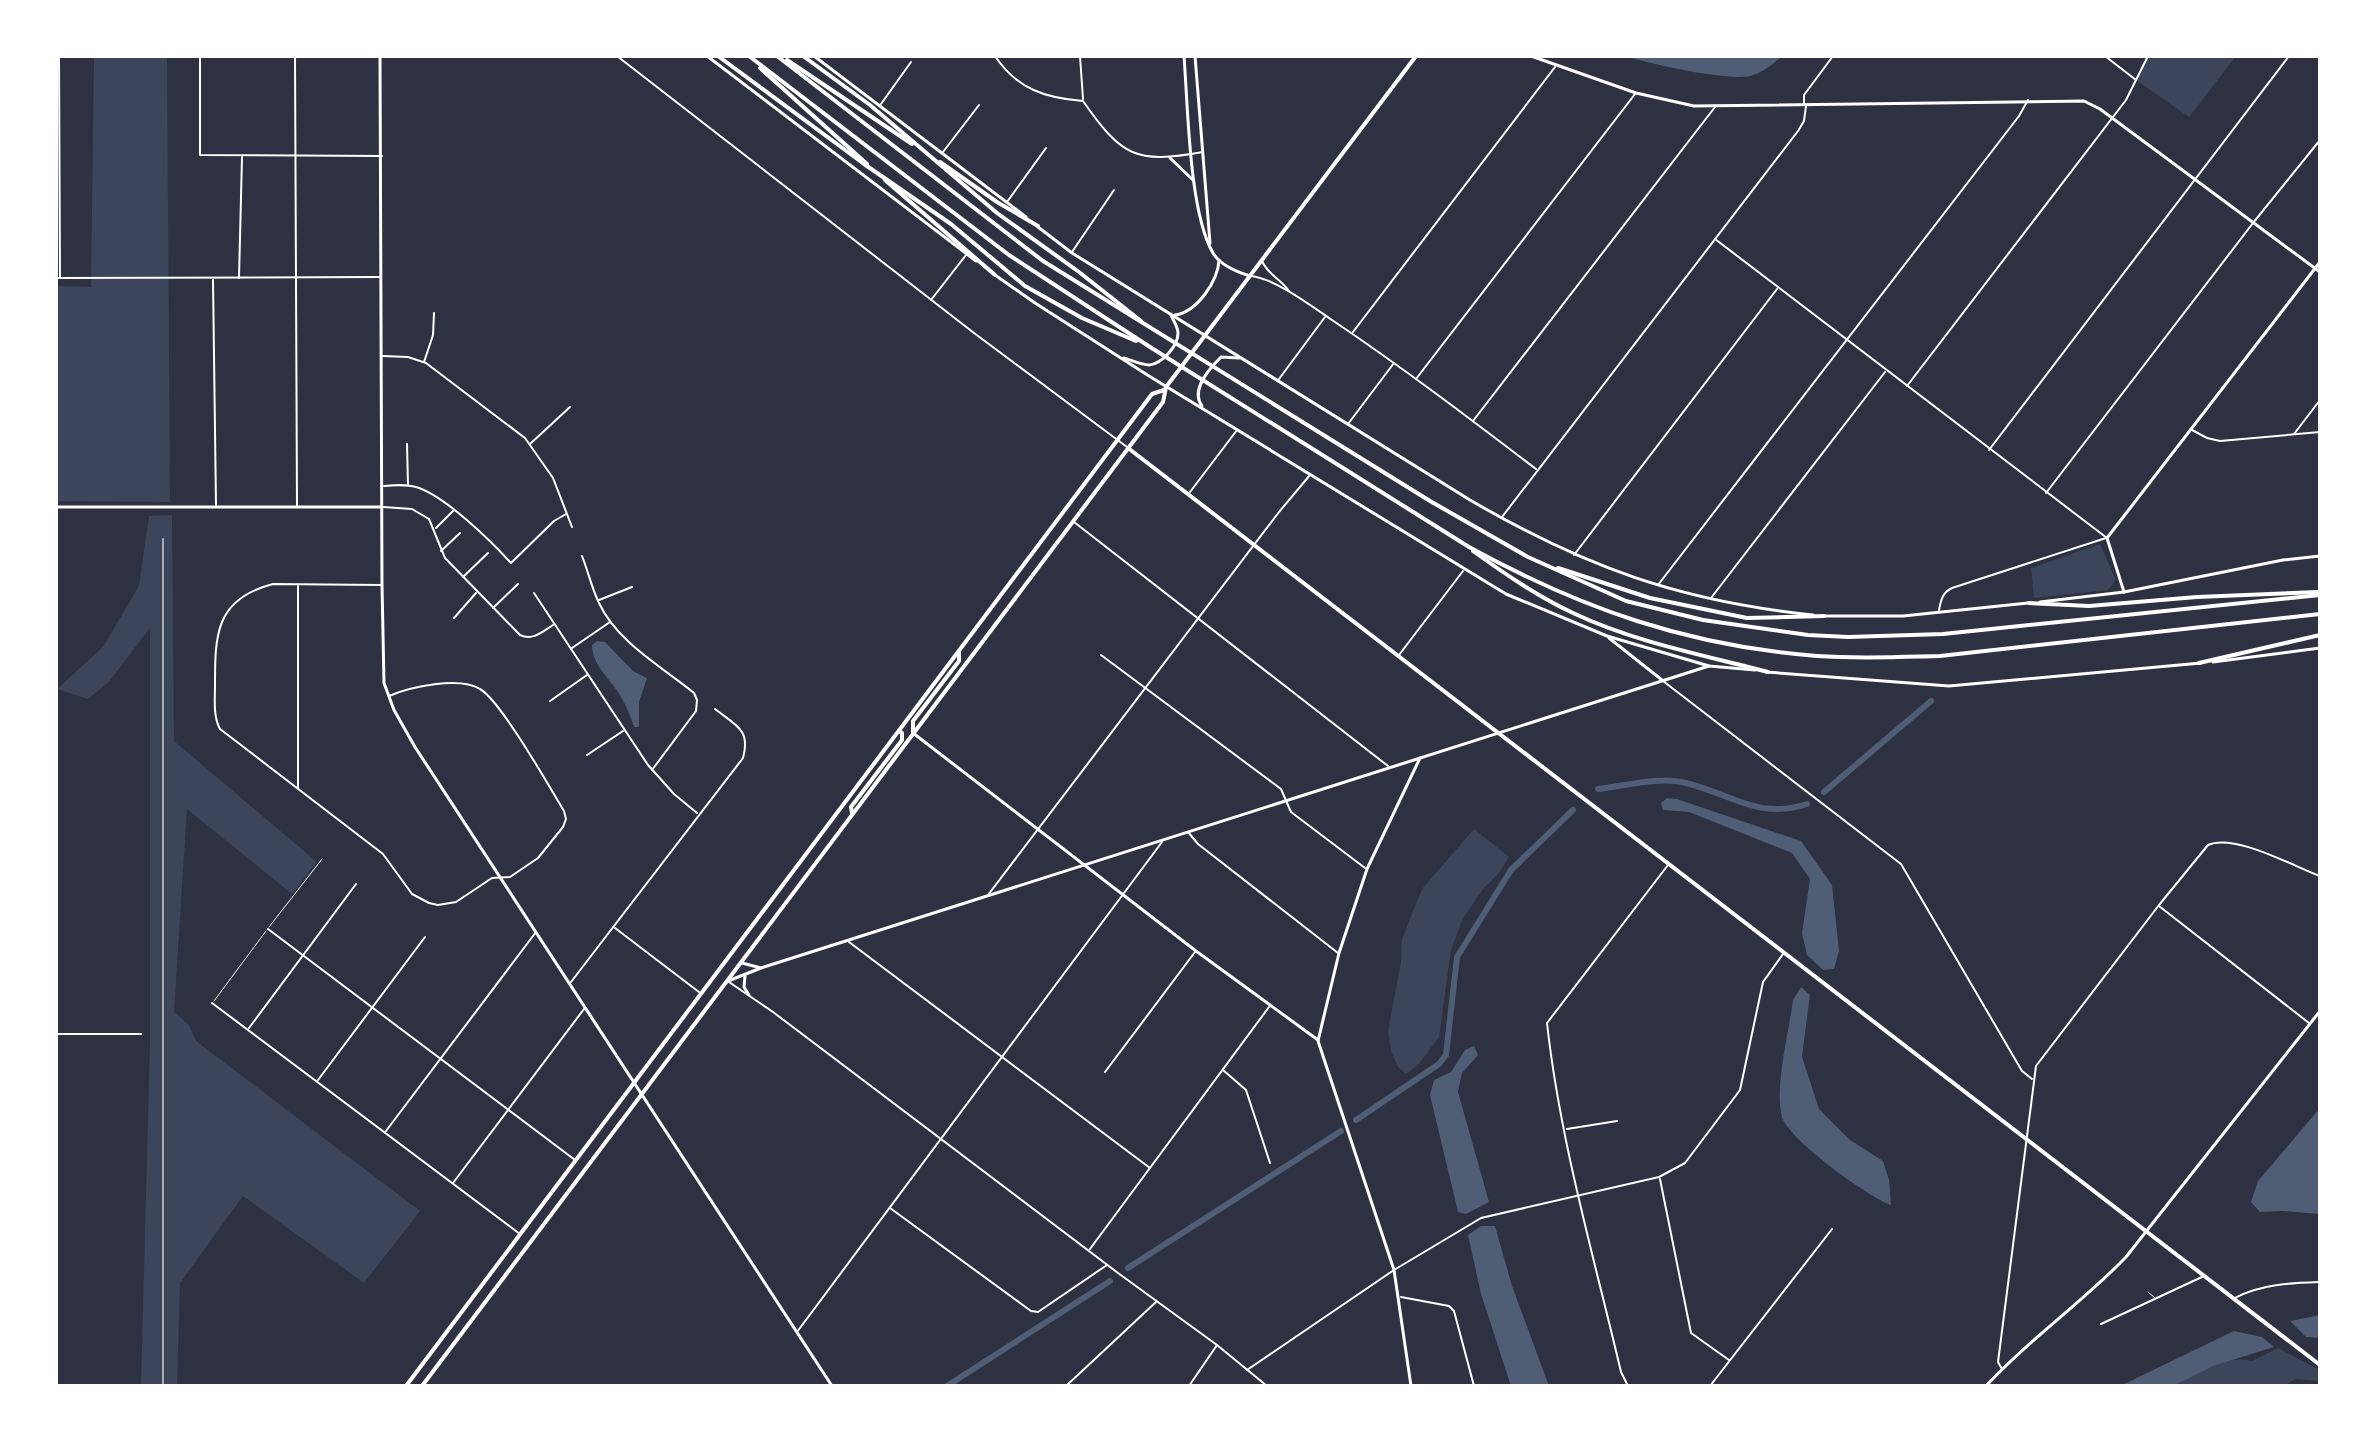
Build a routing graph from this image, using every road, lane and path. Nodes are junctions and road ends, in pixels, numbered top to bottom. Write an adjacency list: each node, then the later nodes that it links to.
1 (59, 56): 26 (street)
2 (200, 56): 40 (street)
3 (295, 56): 39 (street)
4 (380, 56): 41 (street)
5 (617, 56): 68 (street)
6 (707, 56): 53 (street)
7 (718, 56): 77 (main road)
8 (748, 56): 59 (main road); 77 (main road)
9 (779, 56): 49 (main road); 75 (main road)
10 (803, 56): 75 (main road)
11 (814, 56): 29 (street)
12 (995, 56): 28 (street)
13 (1080, 56): 28 (street)
14 (1184, 56): 38 (street)
15 (1195, 56): 37 (street)
16 (1416, 56): 55 (main road)
17 (1531, 56): 23 (street)
18 (1833, 56): 31 (street)
19 (2105, 56): 24 (street)
20 (2148, 56): 24 (street)
21 (2289, 56): 43 (street)
22 (911, 62): 29 (street)
23 (1556, 66): 25 (street); 73 (street)
24 (2136, 80): 33 (street)
25 (1636, 93): 32 (street); 84 (street)
26 (57, 97): 45 (street)
27 (2028, 100): 31 (street); 33 (street); 76 (street)
28 (1083, 101): 42 (street)
29 (881, 104): 36 (street)
30 (979, 105): 36 (street)
31 (1805, 105): 32 (street); 50 (street)
32 (1715, 106): 91 (street)
33 (2112, 119): 43 (street); 86 (street)
34 (2320, 140): 48 (street)
35 (1046, 148): 47 (street)
36 (942, 152): 47 (street)
37 (1204, 152): 38 (street); 51 (street)
38 (1192, 154): 42 (street); 44 (street)
39 (296, 155): 40 (street); 41 (street); 64 (street)
40 (242, 156): 63 (street)
41 (382, 156): 61 (street)
42 (1170, 158): 44 (street)
43 (2195, 180): 48 (street); 101 (street)
44 (1195, 183): 51 (street)
45 (58, 186): 62 (street)
46 (1114, 190): 52 (street)
47 (1007, 202): 49 (street)
48 (2253, 223): 57 (street); 106 (street)
49 (1038, 226): 52 (street)
50 (1714, 239): 66 (street); 102 (street)
51 (1211, 246): 54 (street)
52 (1072, 253): 69 (street)
53 (967, 255): 59 (street); 68 (street)
54 (1219, 260): 60 (street); 71 (street)
55 (1262, 260): 60 (main road); 67 (street)
56 (2320, 262): 57 (street)
57 (2315, 268): 58 (street); 93 (street)
58 (2320, 272)
59 (995, 275): 79 (street)
60 (1250, 276): 67 (street); 74 (main road)
61 (381, 277): 64 (street); 78 (street)
62 (58, 278): 65 (street)
63 (239, 278): 64 (street); 65 (street)
64 (295, 278): 109 (street)
65 (213, 279): 111 (street)
66 (1778, 288): 76 (street); 124 (street)
67 (1290, 292): 72 (street)
68 (931, 300): 97 (street)
69 (1169, 312): 71 (street); 79 (street)
70 (434, 313): 81 (street)
71 (1175, 315): 74 (street)
72 (1325, 316): 73 (street); 85 (street)
73 (1352, 333): 82 (street)
74 (1206, 334): 80 (street); 87 (main road)
75 (1159, 335): 127 (main road)
76 (1846, 341): 83 (street); 133 (street)
77 (1150, 347): 114 (main road)
78 (382, 356): 81 (street); 105 (street)
79 (1120, 356): 87 (street)
80 (1246, 361): 85 (street); 90 (street)
81 (424, 362): 99 (street)
82 (1395, 362): 84 (street); 92 (street)
83 (1885, 371): 86 (street); 140 (street)
84 (1416, 379): 91 (street)
85 (1278, 381): 92 (street)
86 (1906, 386): 101 (street)
87 (1165, 388): 90 (street); 97 (main road); 100 (main road)
88 (2320, 400): 96 (street)
89 (570, 407): 99 (street)
90 (1206, 410): 94 (street)
91 (1473, 421): 102 (street)
92 (1348, 424): 115 (street)
93 (2191, 428): 96 (street); 120 (street)
94 (1237, 429): 103 (street); 107 (street)
95 (2320, 432): 96 (street)
96 (2294, 435)
97 (1118, 440): 100 (street); 154 (main road)
98 (407, 444): 104 (street)
99 (530, 444): 113 (street)
100 (1128, 448): 107 (main road); 116 (main road)
101 (1989, 450): 106 (street)
102 (1537, 470): 115 (street)
103 (1311, 474): 121 (street); 128 (street)
104 (408, 485): 105 (street); 112 (street)
105 (383, 486): 110 (street)
106 (2046, 494): 120 (street)
107 (1188, 495): 121 (main road)
108 (56, 507): 111 (street)
109 (297, 507): 110 (street); 111 (street)
110 (382, 507): 118 (street); 132 (street)
111 (216, 508)
112 (453, 511): 113 (street); 118 (street)
113 (567, 513): 117 (street)
114 (1418, 514): 144 (main road); 159 (main road)
115 (1501, 518): 124 (street)
116 (1073, 521): 146 (street); 168 (main road)
117 (572, 527)
118 (435, 529): 122 (street)
119 (460, 533): 122 (street)
120 (2107, 538): 136 (street); 143 (street)
121 (1254, 547): 146 (street); 156 (main road)
122 (440, 552): 129 (street)
123 (488, 553): 129 (street)
124 (1574, 555): 133 (street)
125 (582, 556): 139 (street)
126 (2320, 556): 136 (street)
127 (1528, 557): 138 (main road); 145 (main road)
128 (1464, 570): 151 (street); 156 (street)
129 (463, 577): 135 (street)
130 (518, 584): 142 (street)
131 (298, 585): 132 (street); 174 (street); 174 (street)
132 (382, 585): 163 (street)
133 (1657, 586): 140 (street)
134 (632, 587): 139 (street)
135 (477, 592): 142 (street); 147 (street)
136 (2124, 592): 141 (street)
137 (534, 593): 149 (street)
138 (2320, 593): 141 (main road)
139 (598, 600): 148 (street)
140 (1710, 600): 145 (street)
141 (2029, 603): 143 (street)
142 (493, 608): 149 (street)
143 (1939, 613): 145 (street)
144 (2320, 614)
145 (1824, 616)
146 (1199, 617): 162 (street); 172 (street)
147 (454, 618)
148 (611, 621): 153 (street); 173 (street)
149 (554, 624): 153 (street)
150 (2320, 635): 157 (main road)
151 (1607, 636): 158 (street); 161 (street)
152 (2320, 648): 157 (street)
153 (571, 649): 160 (street)
154 (959, 651): 167 (main road); 168 (main road)
155 (1101, 655): 162 (street)
156 (1399, 655): 169 (main road)
157 (2199, 663): 159 (street)
158 (1709, 666): 159 (street); 161 (street)
159 (1768, 672)
160 (588, 675): 164 (street); 166 (street)
161 (1662, 680): 169 (street); 221 (street)
162 (1145, 688): 175 (street); 178 (street)
163 (388, 696): 185 (street); 185 (street)
164 (550, 701)
165 (715, 709): 176 (street)
166 (624, 730): 170 (street); 173 (street)
167 (899, 731): 177 (main road); 205 (main road)
168 (913, 733): 177 (main road); 178 (street)
169 (1497, 733): 171 (street); 183 (main road)
170 (587, 755)
171 (1420, 758): 172 (street); 184 (street)
172 (1391, 768): 175 (street)
173 (652, 770): 176 (street)
174 (298, 789): 185 (street)
175 (1287, 800): 179 (street); 184 (street)
176 (698, 814): 191 (street)
177 (852, 815): 200 (main road)
178 (1037, 829): 182 (street); 189 (street)
179 (1188, 832): 180 (street); 197 (street)
180 (1162, 842): 182 (street); 188 (street)
181 (322, 859): 192 (lane)
182 (1085, 864): 188 (street); 189 (street)
183 (1669, 864): 198 (main road); 227 (street)
184 (1367, 869): 197 (street)
185 (500, 876): 193 (street)
186 (2320, 876): 190 (street)
187 (356, 884): 199 (street)
188 (1123, 894): 196 (street); 217 (street)
189 (987, 896): 195 (street)
190 (2159, 905): 212 (street); 221 (street)
191 (614, 927): 204 (street); 205 (street)
192 (268, 929): 199 (street); 207 (lane)
193 (537, 931): 204 (street); 218 (street)
194 (425, 937): 209 (street)
195 (848, 941): 201 (street); 217 (street)
196 (1196, 951): 208 (street); 220 (street)
197 (1339, 953): 216 (street)
198 (1784, 953): 229 (main road); 234 (street)
199 (303, 955): 209 (street); 213 (street)
200 (741, 962): 201 (street); 203 (main road)
201 (761, 968): 202 (street)
202 (745, 976): 203 (street); 206 (street)
203 (728, 981): 206 (street); 224 (main road)
204 (570, 983): 210 (street)
205 (702, 993): 223 (main road)
206 (749, 995): 230 (street)
207 (212, 1003): 213 (street)
208 (1270, 1006): 216 (street); 219 (street)
209 (371, 1007): 218 (street); 222 (street)
210 (585, 1008): 223 (street); 225 (street)
211 (2320, 1011): 212 (street)
212 (2310, 1023): 239 (street)
213 (248, 1028): 222 (street)
214 (56, 1034): 215 (street)
215 (141, 1034)
216 (1318, 1041): 243 (street)
217 (1002, 1057): 230 (street); 233 (street)
218 (439, 1058): 225 (street); 228 (street)
219 (1222, 1069): 232 (street); 233 (street)
220 (1105, 1072)
221 (2033, 1079): 229 (street)
222 (318, 1081): 228 (street)
223 (635, 1083): 224 (street); 231 (main road)
224 (642, 1094): 252 (street); 259 (main road)
225 (507, 1110): 231 (street); 235 (street)
226 (1617, 1121): 227 (street)
227 (1565, 1130): 236 (street)
228 (385, 1133): 235 (street)
229 (2025, 1138): 239 (main road); 256 (street)
230 (940, 1139): 237 (street); 241 (street)
231 (576, 1161): 240 (main road)
232 (1270, 1163)
233 (1150, 1168): 241 (street)
234 (1659, 1177): 236 (street); 254 (street)
235 (453, 1183): 240 (street)
236 (1579, 1195): 243 (street); 266 (street)
237 (889, 1207): 242 (street); 252 (street)
238 (1832, 1229): 254 (street)
239 (2147, 1232): 244 (main road); 256 (street)
240 (521, 1235): 258 (main road)
241 (1089, 1250): 242 (street)
242 (1107, 1265): 250 (street)
243 (1394, 1270): 247 (street); 257 (street)
244 (2205, 1276): 248 (street); 249 (main road)
245 (2320, 1282): 249 (street)
246 (2148, 1292): 248 (lane)
247 (1399, 1297): 264 (street); 265 (street)
248 (2155, 1298): 251 (street)
249 (2234, 1298): 255 (main road)
250 (1157, 1302): 253 (street); 261 (street)
251 (2101, 1324)
252 (797, 1332): 260 (street)
253 (1217, 1345): 257 (street); 262 (street)
254 (1729, 1360): 267 (street)
255 (2320, 1365)
256 (2002, 1369): 268 (street)
257 (1247, 1370): 263 (street)
258 (406, 1386)
259 (422, 1386)
260 (832, 1386)
261 (1066, 1386)
262 (1189, 1386)
263 (1267, 1386)
264 (1411, 1386)
265 (1474, 1386)
266 (1628, 1386)
267 (1710, 1386)
268 (1986, 1386)

